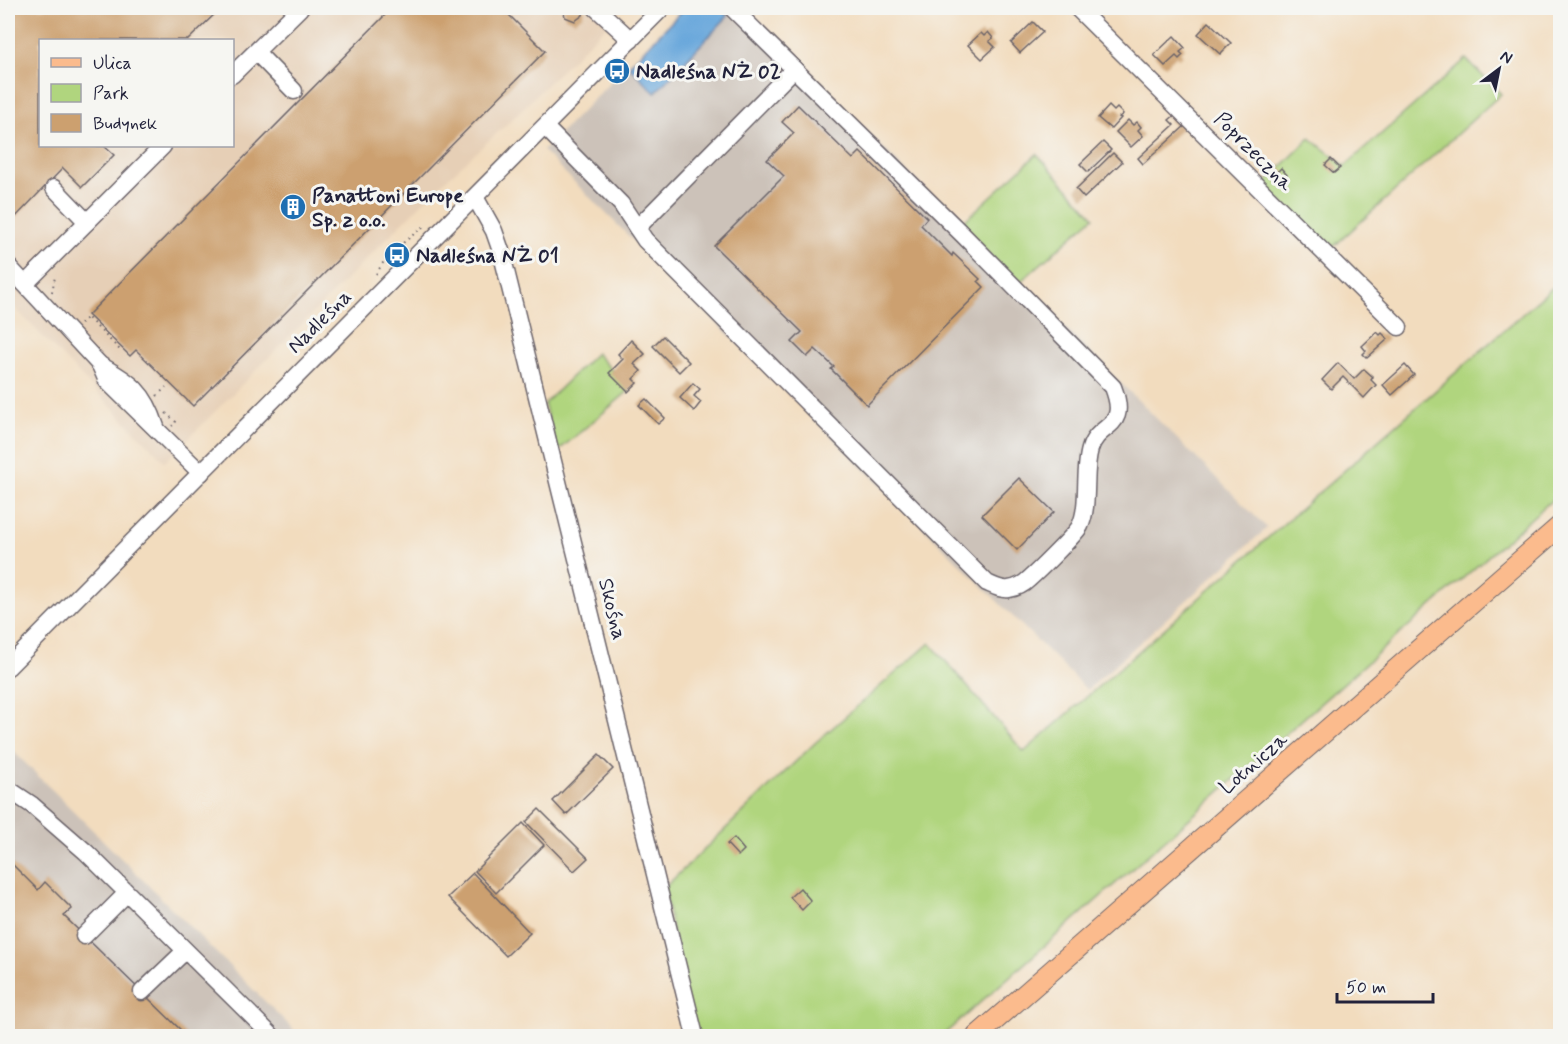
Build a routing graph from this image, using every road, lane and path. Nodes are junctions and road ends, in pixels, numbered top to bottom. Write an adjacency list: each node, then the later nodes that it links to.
1 (300, 8): 7 (street)
2 (596, 8): 6 (street)
3 (662, 8): 6 (street, Nadleśna)
4 (732, 8): 8 (street)
5 (1077, 8): 20 (street, Poprzeczna)
6 (631, 40): 11 (street, Nadleśna)
7 (256, 52): 9 (street); 10 (street)
8 (794, 69): 16 (street); 16 (street)
9 (234, 73)
10 (294, 91)
11 (544, 127): 14 (street, Nadleśna); 16 (street)
12 (162, 147): 15 (street)
13 (54, 188): 15 (street)
14 (474, 197): 24 (street, Nadleśna); 33 (street, Skośna)
15 (87, 222): 18 (street)
16 (637, 228)
17 (8, 266): 18 (street)
18 (26, 284): 24 (street)
19 (78, 326): 21 (path)
20 (1399, 327)
21 (122, 352)
22 (166, 387): 23 (path)
23 (153, 400)
24 (201, 473): 26 (street, Nadleśna)
25 (1560, 526): 34 (main road, Lotnicza)
26 (8, 667)
27 (8, 789): 28 (street)
28 (127, 893): 29 (street); 30 (street)
29 (84, 936)
30 (185, 951): 31 (street); 32 (street)
31 (142, 992)
32 (264, 1034)
33 (695, 1036)
34 (977, 1036)

